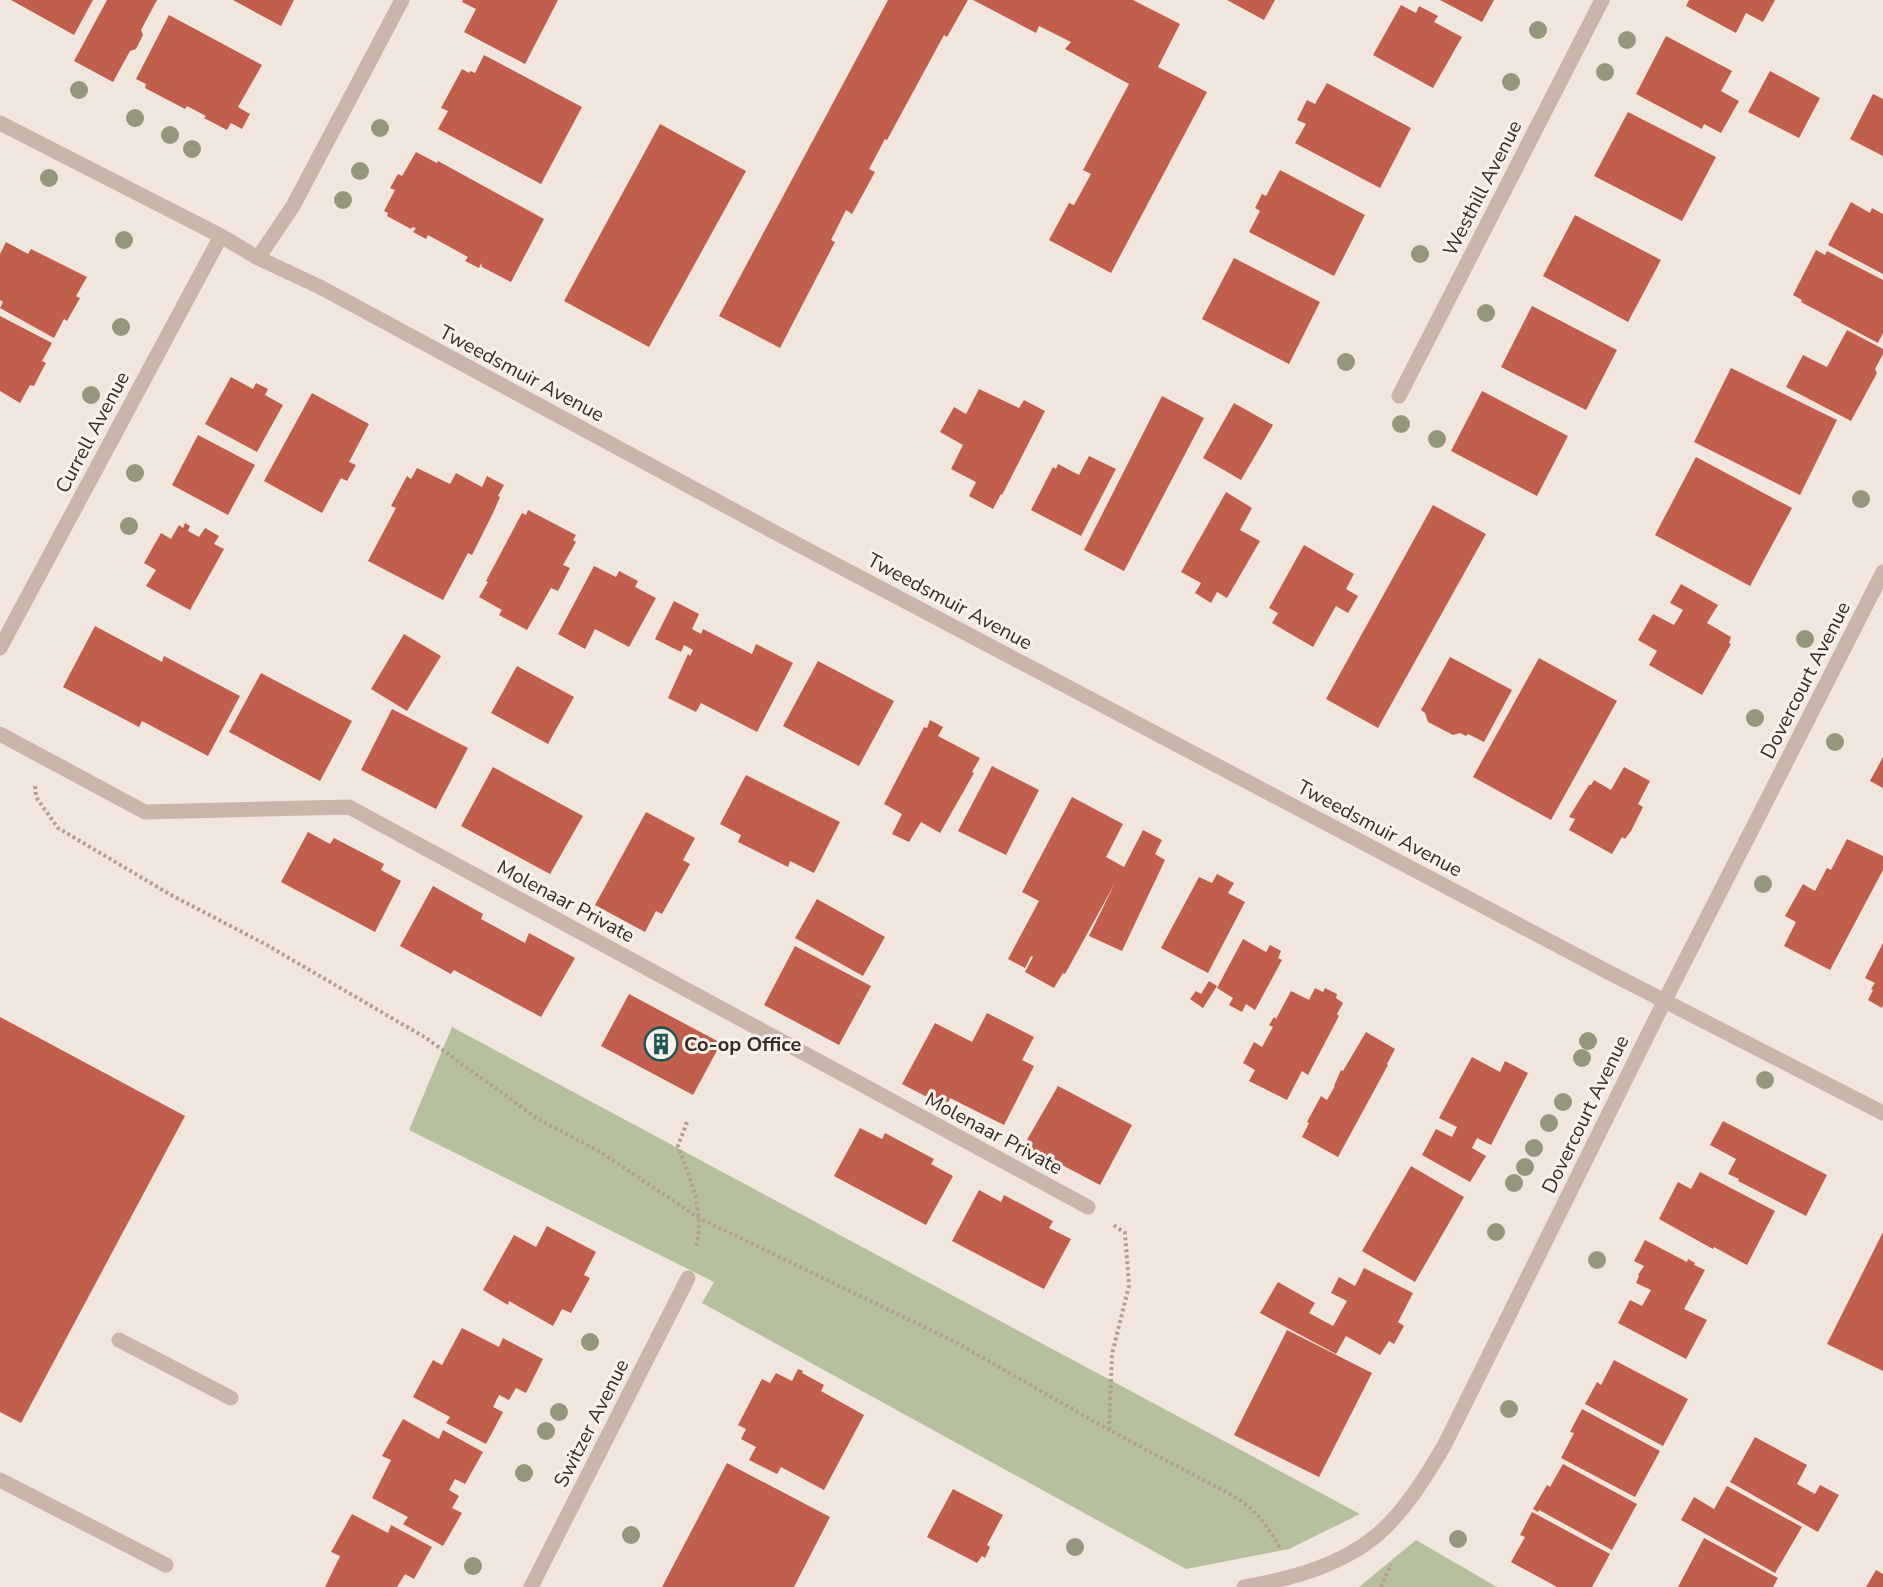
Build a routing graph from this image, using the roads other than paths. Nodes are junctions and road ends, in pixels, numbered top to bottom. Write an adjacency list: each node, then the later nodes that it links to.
1 (402, 0): 5 (street)
2 (1602, 0): 6 (street, Westhill Avenue)
3 (0, 123): 4 (street, Tweedsmuir Avenue)
4 (221, 236): 5 (street, Tweedsmuir Avenue); 8 (street, Currell Avenue)
5 (258, 258): 10 (street, Tweedsmuir Avenue)
6 (1400, 396)
7 (1883, 572): 10 (street, Dovercourt Avenue)
8 (0, 648)
9 (0, 734): 12 (street, Molenaar Private)
10 (1664, 1002): 11 (street, Tweedsmuir Avenue); 19 (street, Dovercourt Avenue)
11 (1883, 1113)
12 (1088, 1207)
13 (688, 1278): 18 (street, Switzer Avenue)
14 (119, 1340): 15 (street)
15 (231, 1398)
16 (0, 1480): 17 (street)
17 (166, 1566)
18 (531, 1587)
19 (1244, 1587)

